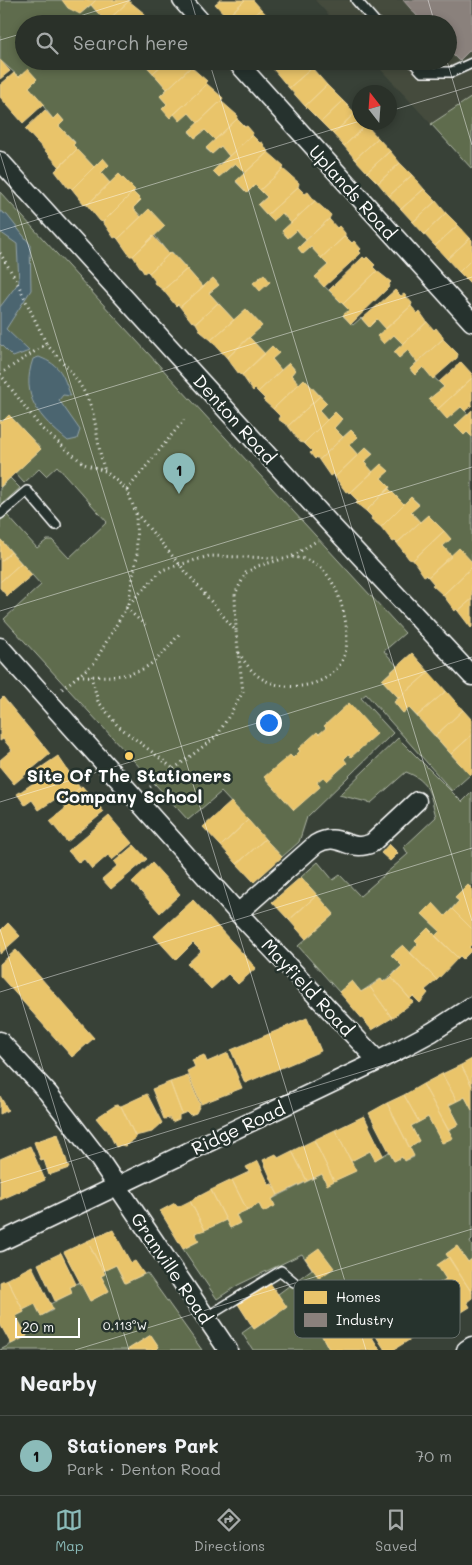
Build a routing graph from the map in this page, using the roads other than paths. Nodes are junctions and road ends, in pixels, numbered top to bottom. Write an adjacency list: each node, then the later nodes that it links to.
1 (182, 0): 3 (street)
2 (356, 0): 4 (lane)
3 (195, 15)
4 (369, 15)
5 (472, 63): 9 (lane)
6 (244, 70): 11 (street, Uplands Road)
7 (420, 70): 8 (lane)
8 (456, 70)
9 (457, 70)
10 (0, 161): 15 (street, Denton Road)
11 (472, 322)
12 (0, 514): 13 (lane)
13 (56, 525)
14 (0, 647): 17 (street, Mayfield Road)
15 (472, 676)
16 (417, 801): 17 (street)
17 (238, 913): 20 (street, Mayfield Road)
18 (472, 1006): 20 (street, Ridge Road)
19 (0, 1040): 21 (street, Granville Road)
20 (378, 1061): 21 (street, Ridge Road)
21 (116, 1185): 22 (street, Ridge Road); 24 (street, Granville Road)
22 (0, 1242)
23 (294, 1282): 24 (lane)
24 (205, 1318): 26 (street, Granville Road)
25 (472, 1346): 27 (street)
26 (228, 1350)
27 (466, 1350)

